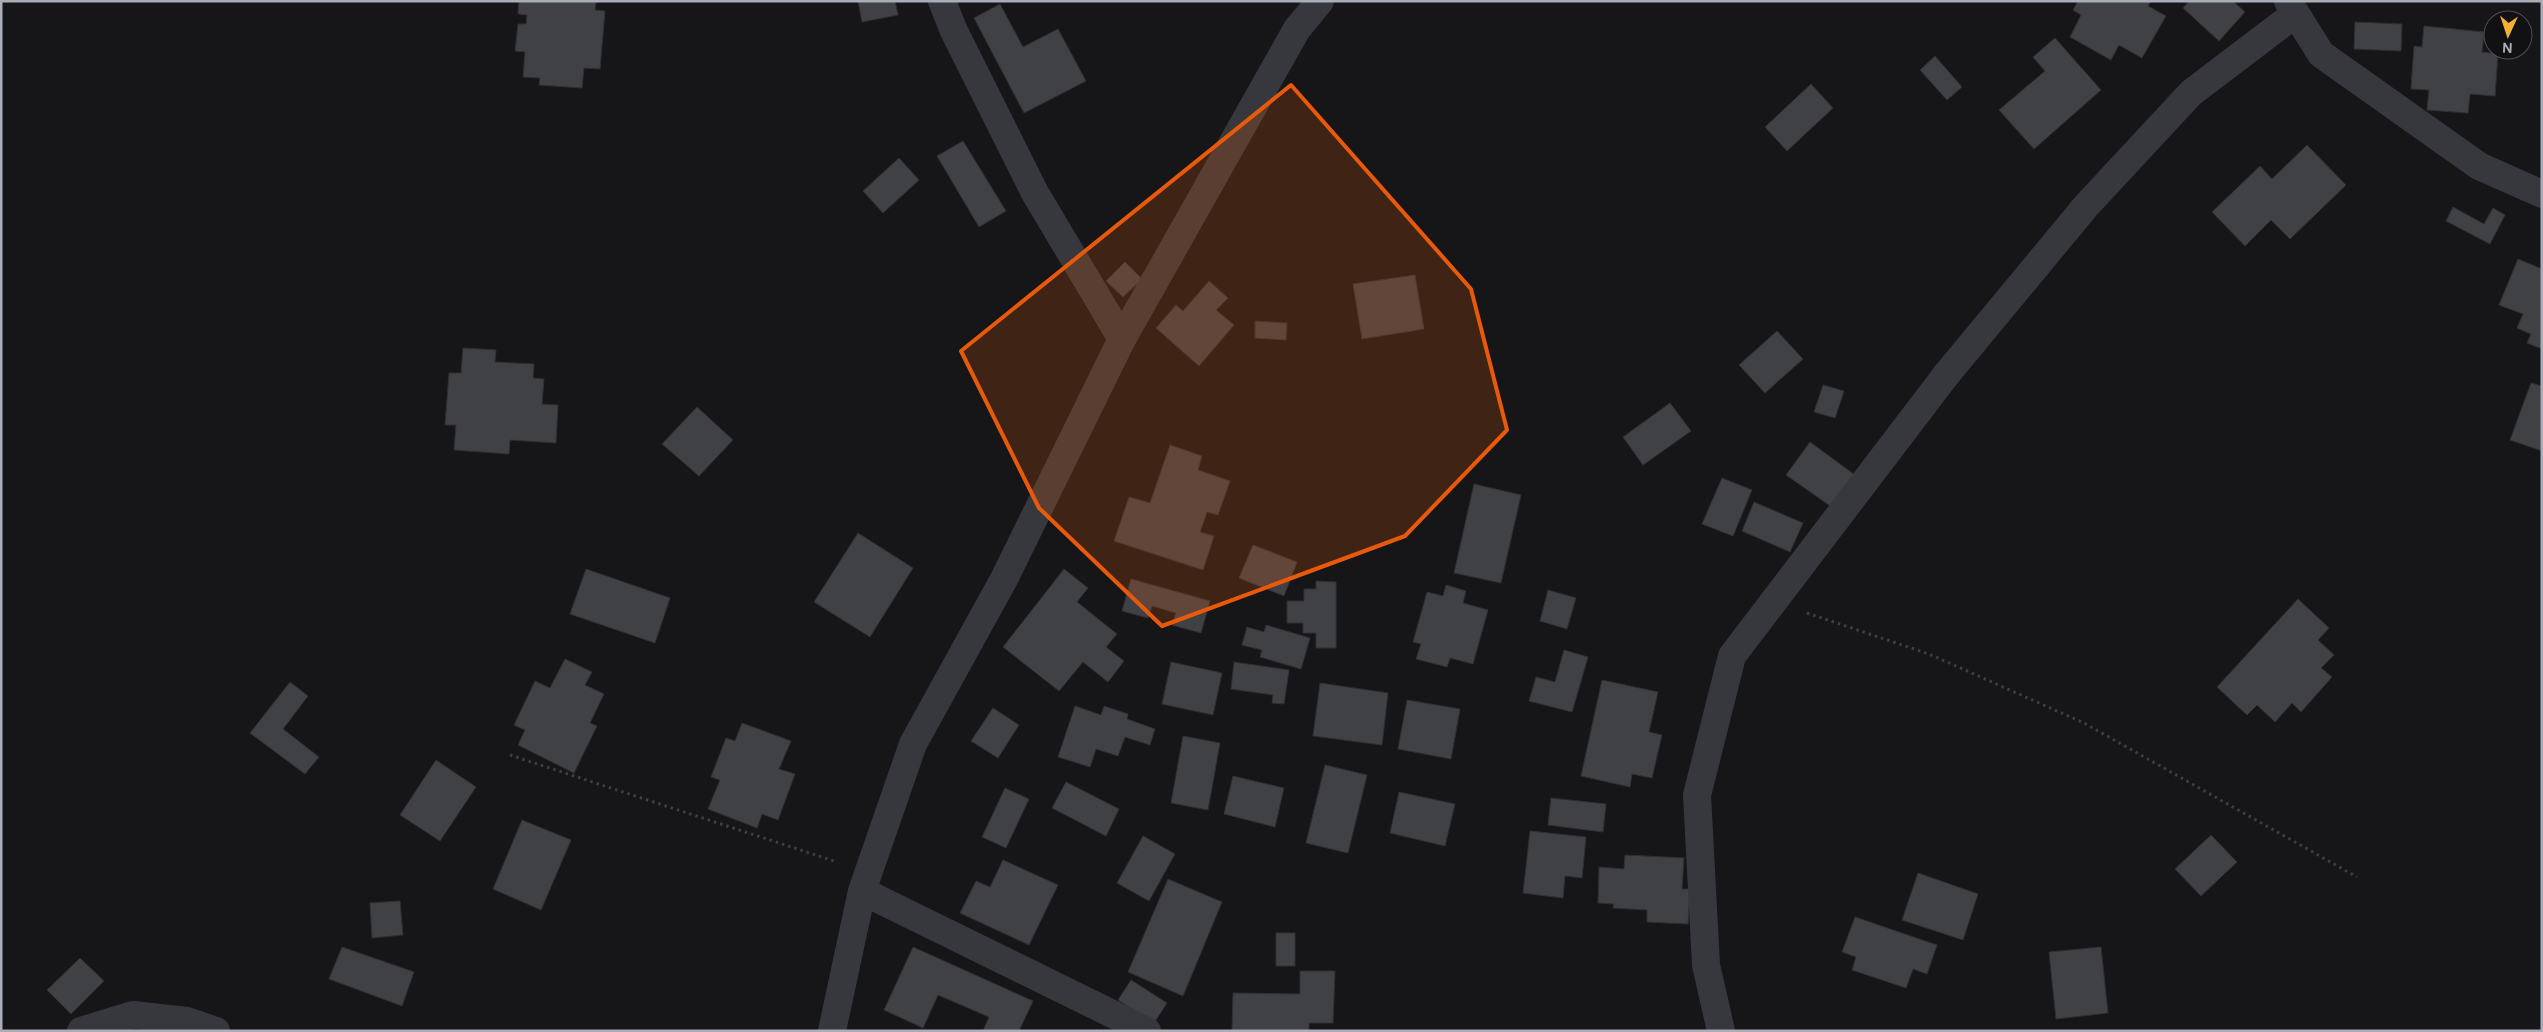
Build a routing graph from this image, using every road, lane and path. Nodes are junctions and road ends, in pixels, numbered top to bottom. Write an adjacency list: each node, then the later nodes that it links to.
1 (942, 1): 5 (street)
2 (1320, 1): 5 (street)
3 (2292, 8): 4 (street); 6 (street)
4 (2542, 194)
5 (1122, 339): 9 (street)
6 (1773, 602): 8 (path); 14 (street)
7 (510, 755): 9 (path)
8 (2357, 877)
9 (865, 882): 12 (street); 13 (street)
10 (81, 1031): 11 (street)
11 (216, 1031)
12 (832, 1031)
13 (1147, 1031)
14 (1721, 1031)

